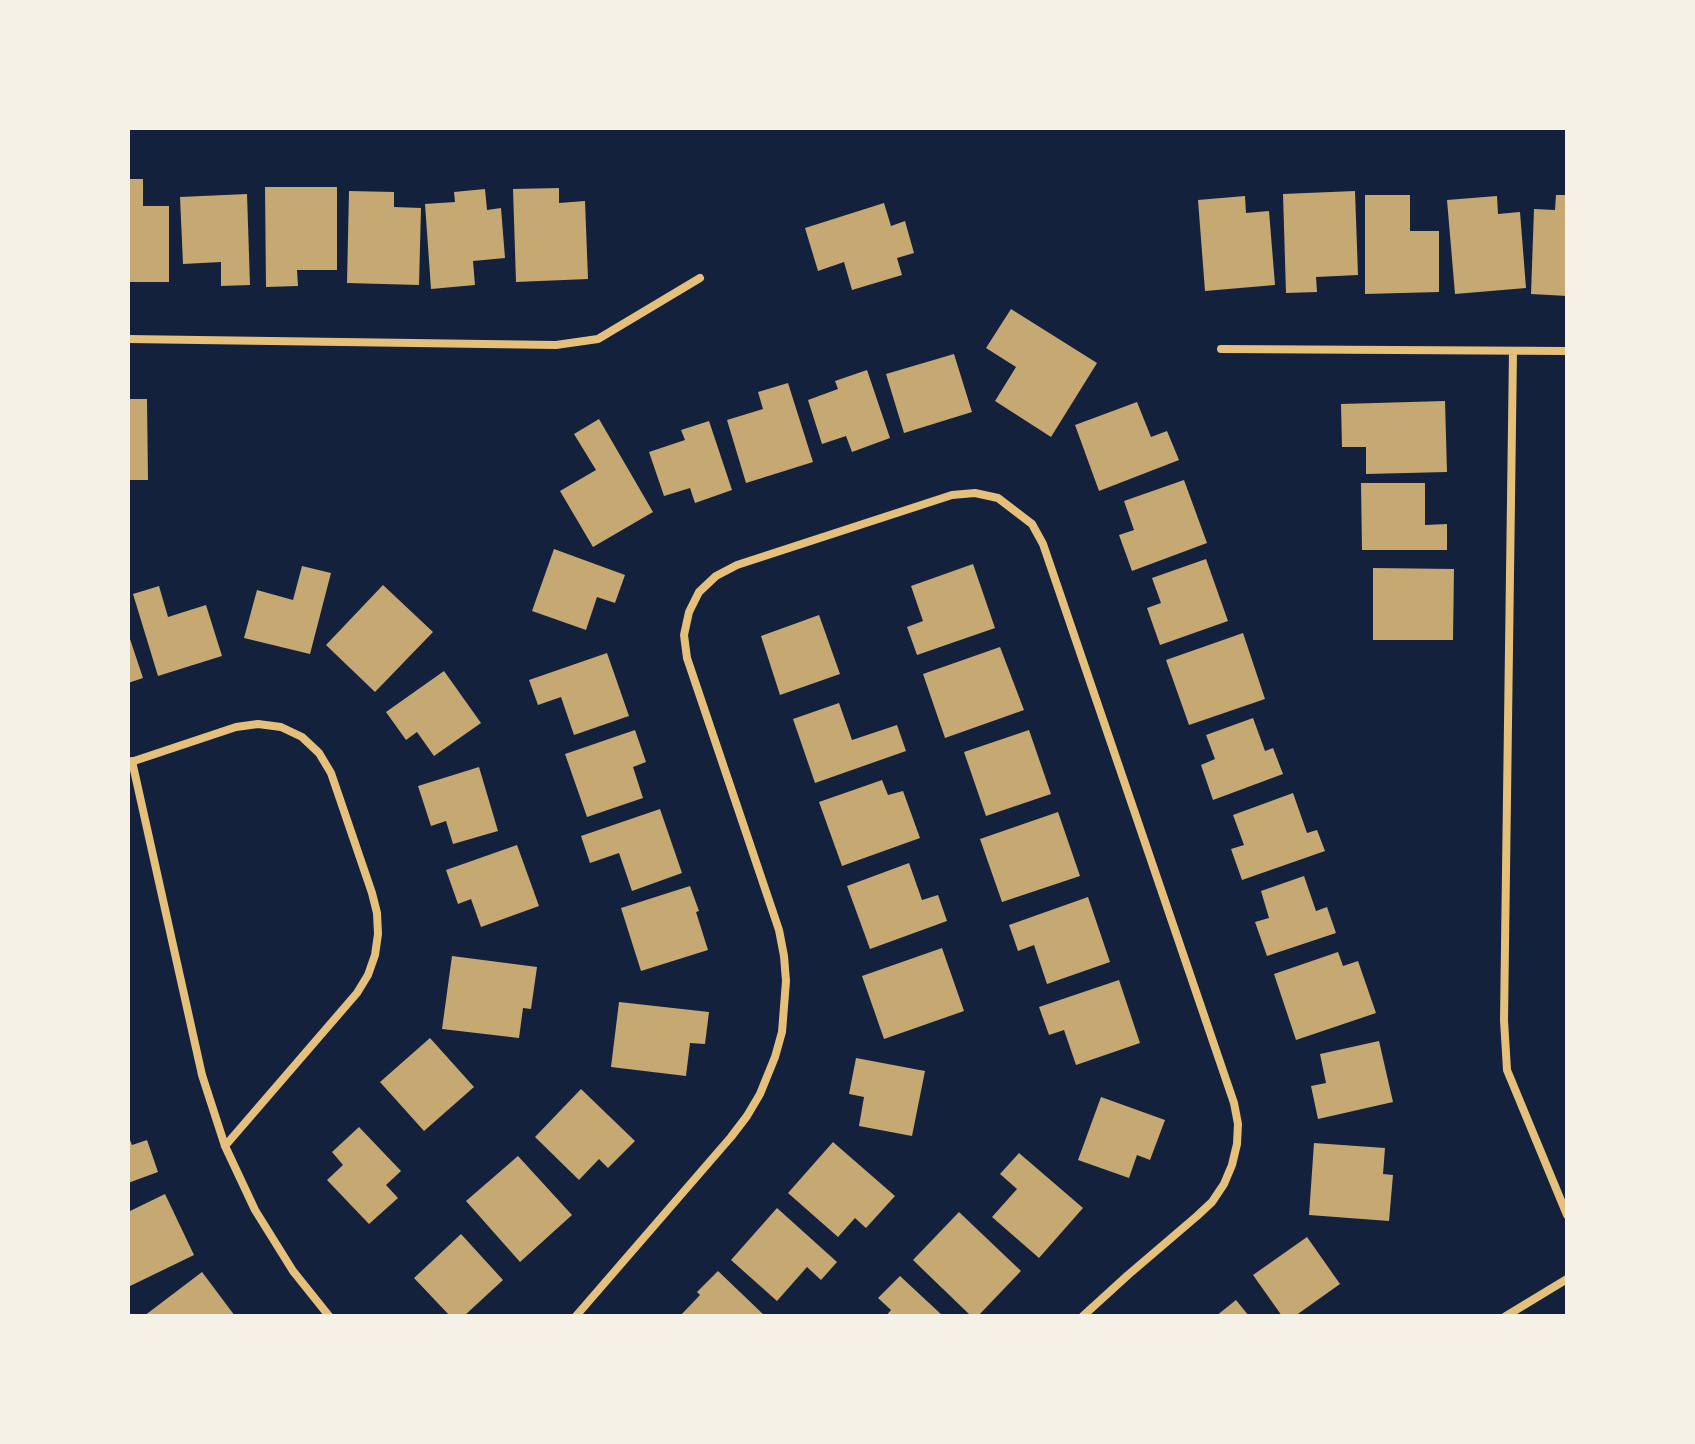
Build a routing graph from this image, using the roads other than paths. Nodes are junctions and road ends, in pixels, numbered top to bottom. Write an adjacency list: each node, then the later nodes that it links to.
1 (700, 278): 2 (street)
2 (128, 339)
3 (1221, 349): 4 (street)
4 (1513, 351): 5 (street); 8 (street)
5 (1567, 351)
6 (130, 762): 7 (street); 7 (street)
7 (225, 1146): 10 (street)
8 (1567, 1215)
9 (1567, 1279): 13 (street)
10 (329, 1316)
11 (576, 1316): 12 (street)
12 (1083, 1316)
13 (1506, 1316)

